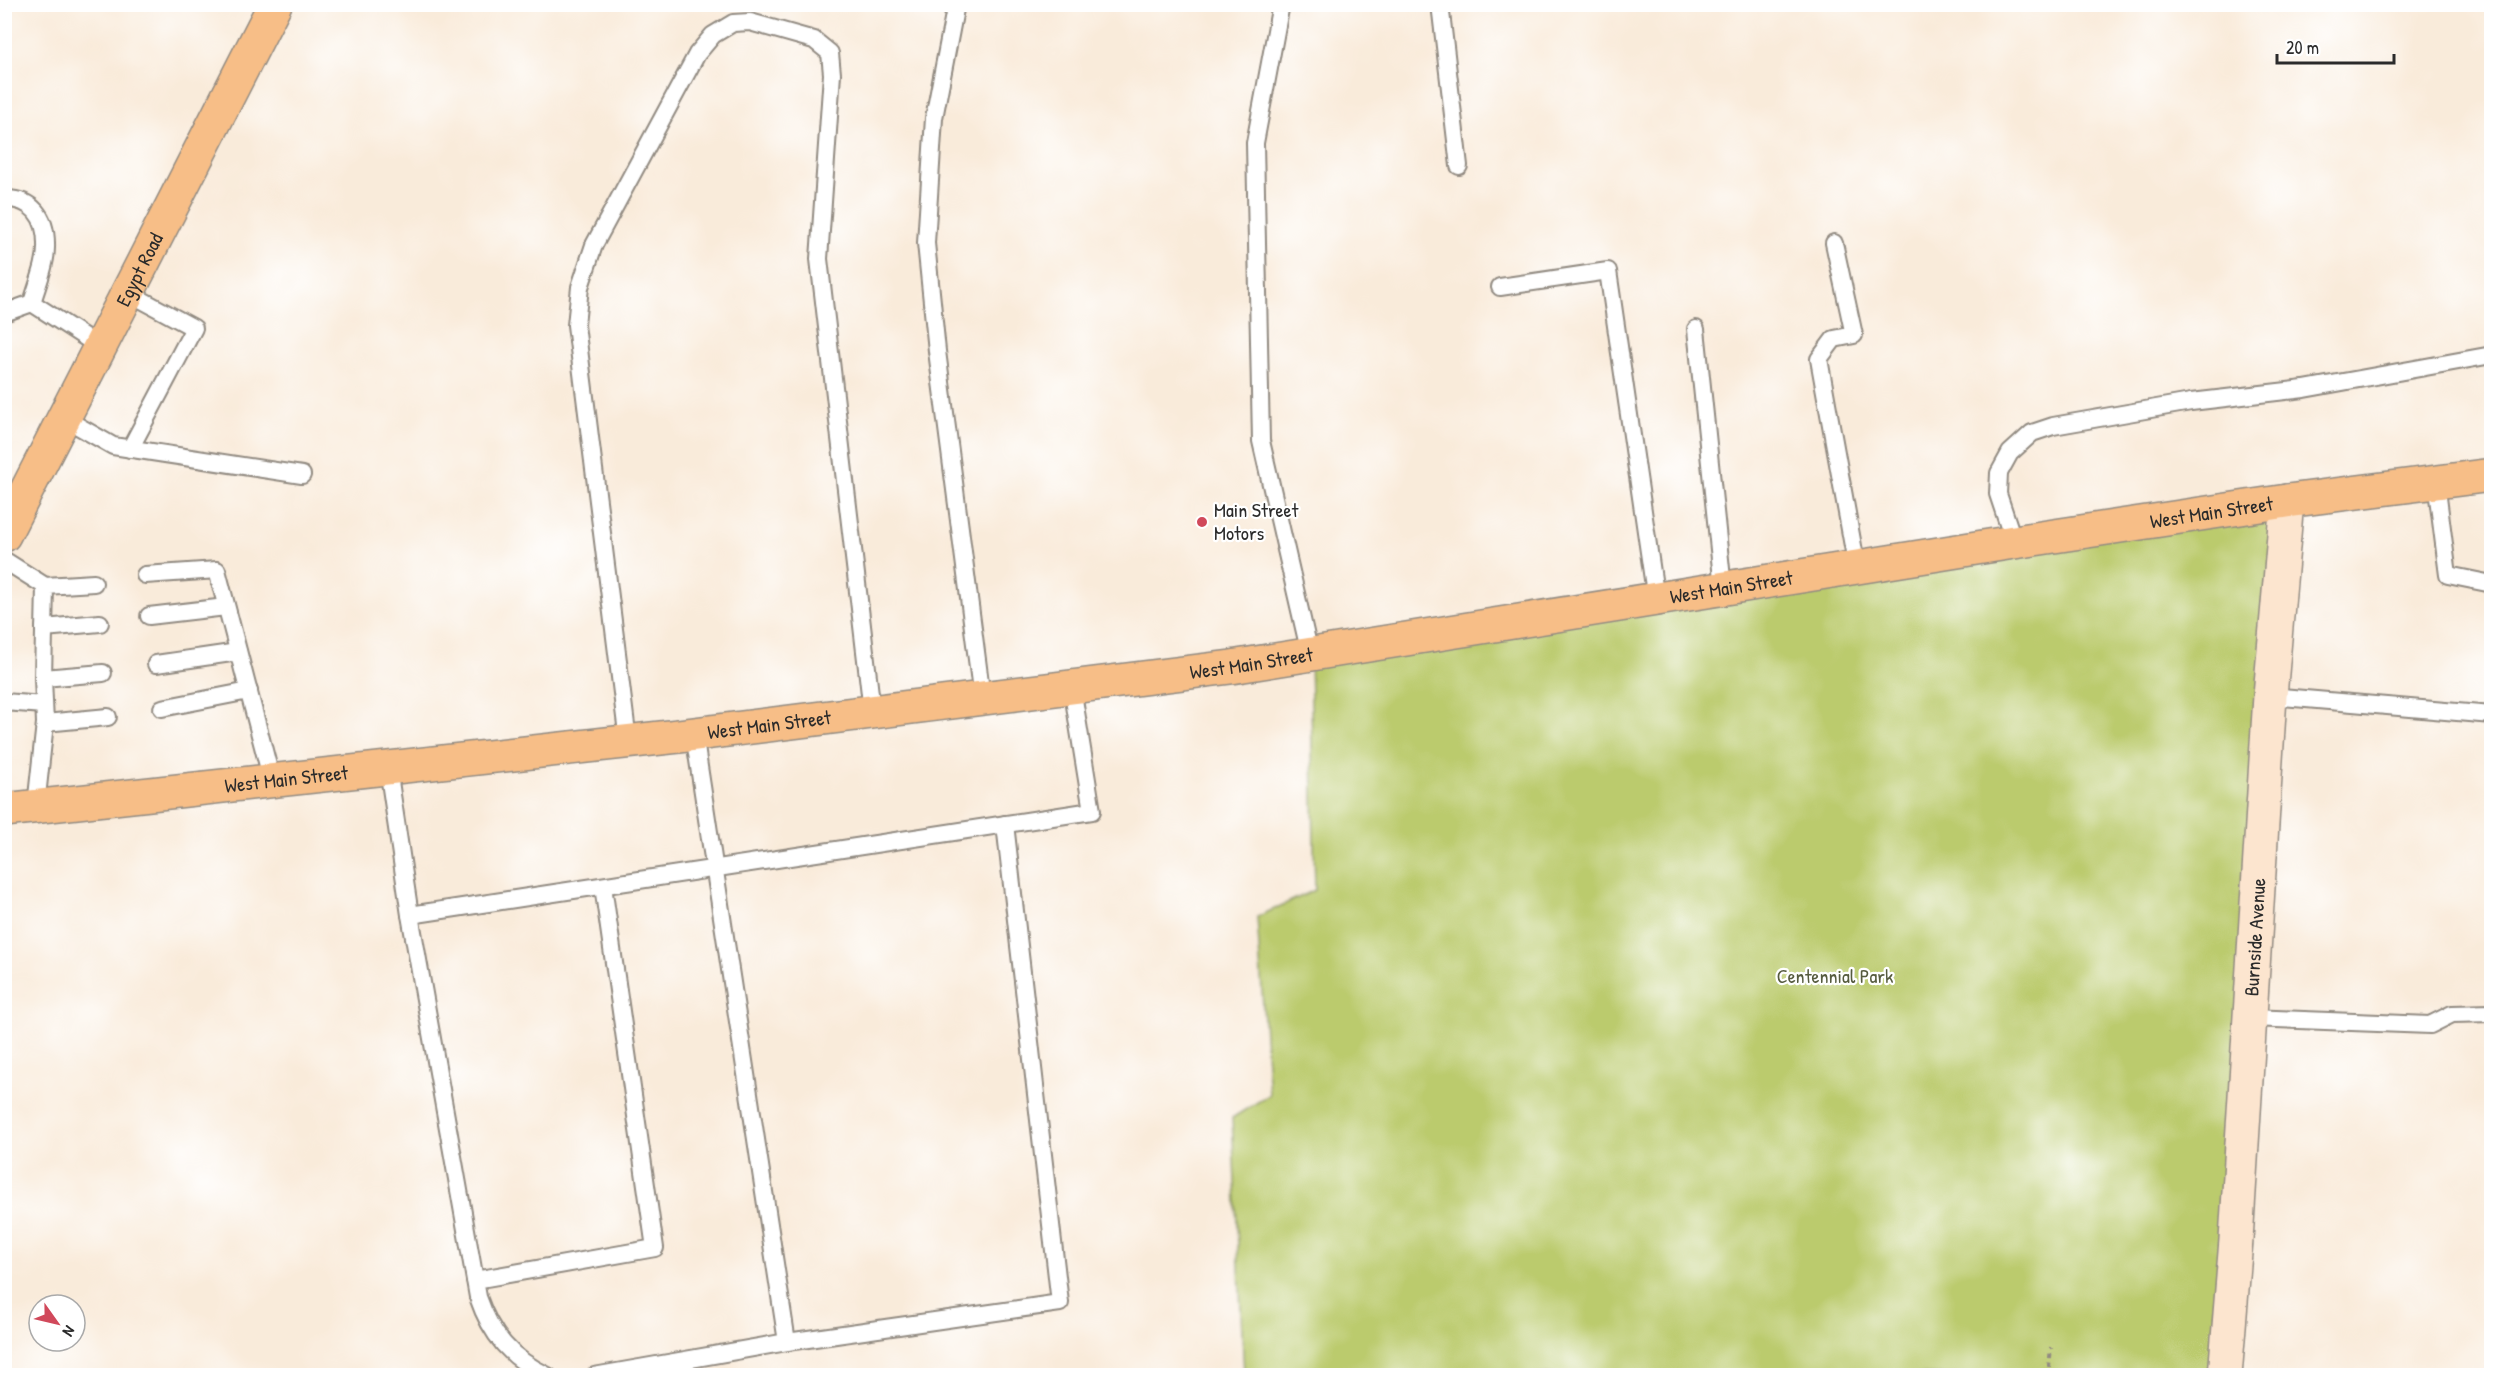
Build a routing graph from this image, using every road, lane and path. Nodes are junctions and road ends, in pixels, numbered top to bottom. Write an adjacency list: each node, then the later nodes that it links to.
1 (275, 4): 9 (main road, Egypt Road)
2 (956, 4): 43 (lane)
3 (1281, 4): 36 (lane)
4 (1440, 4): 5 (lane)
5 (1459, 166)
6 (4, 199): 10 (lane)
7 (1834, 243): 24 (lane)
8 (1500, 287): 30 (lane)
9 (129, 293): 13 (main road, Egypt Road); 16 (lane)
10 (32, 303): 11 (lane); 13 (lane)
11 (4, 313)
12 (1696, 329): 29 (lane)
13 (100, 347): 15 (main road, Egypt Road)
14 (2492, 355): 22 (lane)
15 (64, 418): 16 (lane); 21 (main road, Egypt Road)
16 (130, 449): 17 (lane)
17 (302, 475)
18 (2492, 475): 19 (main road, West Main Street)
19 (2436, 482): 20 (main road, West Main Street); 27 (lane)
20 (2287, 501): 22 (main road, West Main Street); 42 (street, Burnside Avenue)
21 (4, 535)
22 (2014, 542): 24 (main road, West Main Street)
23 (4, 560): 28 (lane)
24 (1857, 568): 29 (main road, West Main Street)
25 (145, 575): 31 (lane)
26 (94, 583): 28 (lane)
27 (2492, 584)
28 (45, 586): 34 (lane)
29 (1723, 588): 30 (main road, West Main Street)
30 (1656, 600): 36 (main road, West Main Street)
31 (226, 607): 32 (lane); 35 (lane)
32 (149, 616)
33 (100, 623): 34 (lane)
34 (44, 628): 39 (lane)
35 (238, 652): 37 (lane); 41 (lane)
36 (1310, 654): 40 (main road, West Main Street)
37 (156, 664)
38 (103, 673): 39 (lane)
39 (43, 678): 45 (lane)
40 (1072, 687): 43 (main road, West Main Street); 56 (lane)
41 (249, 691): 46 (lane); 54 (lane)
42 (2270, 696): 48 (lane); 61 (street, Burnside Avenue)
43 (982, 698): 47 (main road, West Main Street)
44 (4, 702): 45 (lane)
45 (44, 705): 50 (lane)
46 (162, 708)
47 (872, 711): 51 (main road, West Main Street); 52 (lane)
48 (2492, 715)
49 (108, 717): 50 (lane)
50 (45, 723): 55 (lane)
51 (694, 734): 52 (main road, West Main Street); 57 (lane)
52 (628, 741): 53 (main road, West Main Street)
53 (388, 768): 54 (main road, West Main Street); 59 (lane)
54 (272, 781): 55 (main road, West Main Street)
55 (20, 808)
56 (1005, 824): 57 (lane); 63 (lane)
57 (715, 868): 58 (lane); 63 (lane)
58 (603, 886): 59 (lane); 62 (lane)
59 (410, 915): 62 (lane)
60 (2492, 1013): 61 (lane)
61 (2250, 1018): 68 (street, Burnside Avenue)
62 (475, 1280): 65 (lane)
63 (786, 1342): 66 (lane)
64 (2050, 1348): 67 (path)
65 (548, 1376)
66 (594, 1376)
67 (2048, 1376)
68 (2225, 1376)

